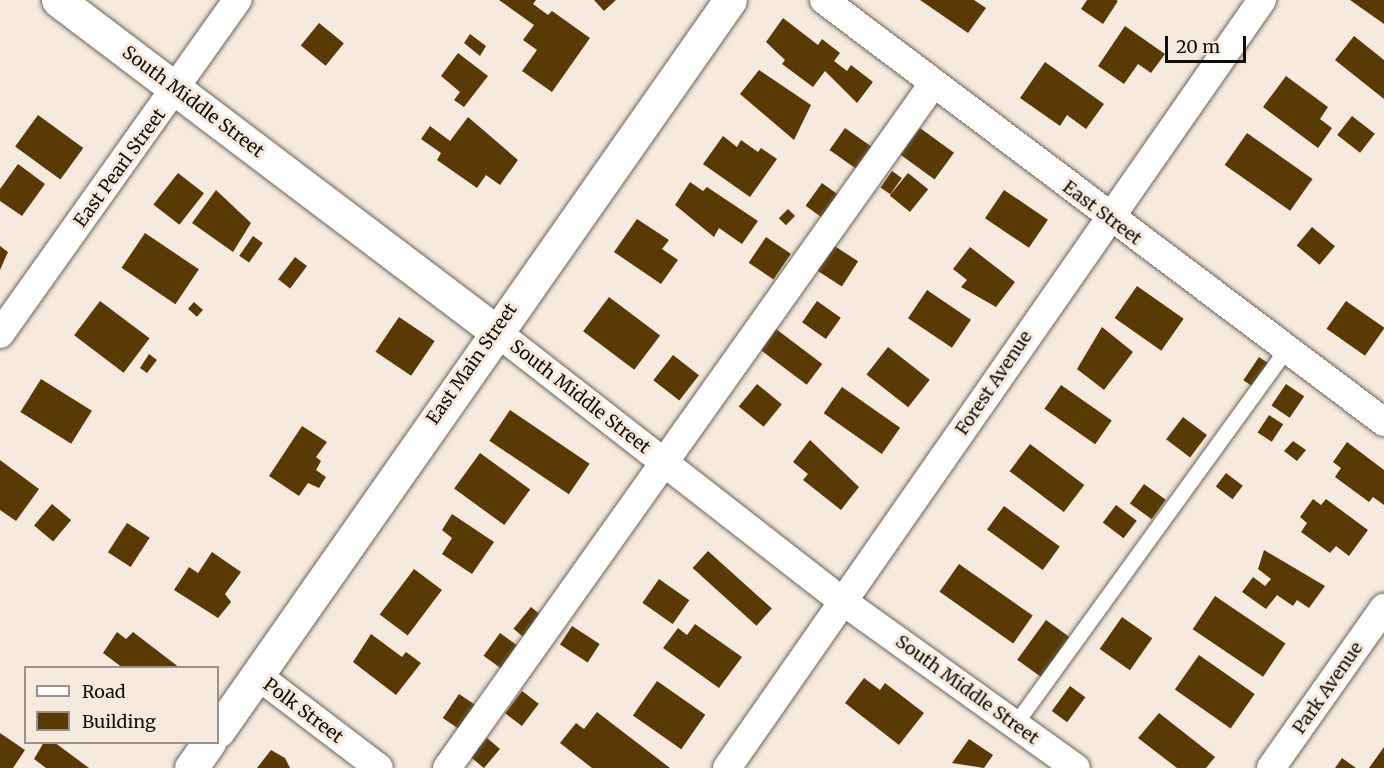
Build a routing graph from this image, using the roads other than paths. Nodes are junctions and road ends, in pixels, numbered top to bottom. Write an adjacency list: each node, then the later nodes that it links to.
1 (58, 0): 7 (main road, South Middle Street)
2 (237, 0): 7 (street, East Pearl Street)
3 (730, 0): 9 (main road, East Main Street)
4 (824, 0): 6 (street, East Street)
5 (1262, 0): 8 (street, Forest Avenue)
6 (933, 84): 8 (street, East Street); 13 (street)
7 (176, 89): 9 (main road, South Middle Street); 10 (street, East Pearl Street)
8 (1107, 218): 11 (street, East Street); 14 (street, Forest Avenue)
9 (494, 330): 13 (street, South Middle Street); 16 (main road, East Main Street)
10 (0, 334)
11 (1286, 350): 12 (street, East Street); 17 (lane)
12 (1384, 422)
13 (665, 463): 14 (street, South Middle Street); 22 (street)
14 (844, 602): 17 (street, South Middle Street); 23 (street, Forest Avenue)
15 (1384, 608): 25 (street, Park Avenue)
16 (257, 675): 18 (main road, East Main Street); 21 (street, Polk Street)
17 (1015, 724): 24 (street, South Middle Street)
18 (219, 730)
19 (208, 744): 20 (main road)
20 (191, 768)
21 (379, 768)
22 (447, 768)
23 (727, 768)
24 (1076, 768)
25 (1271, 768)

